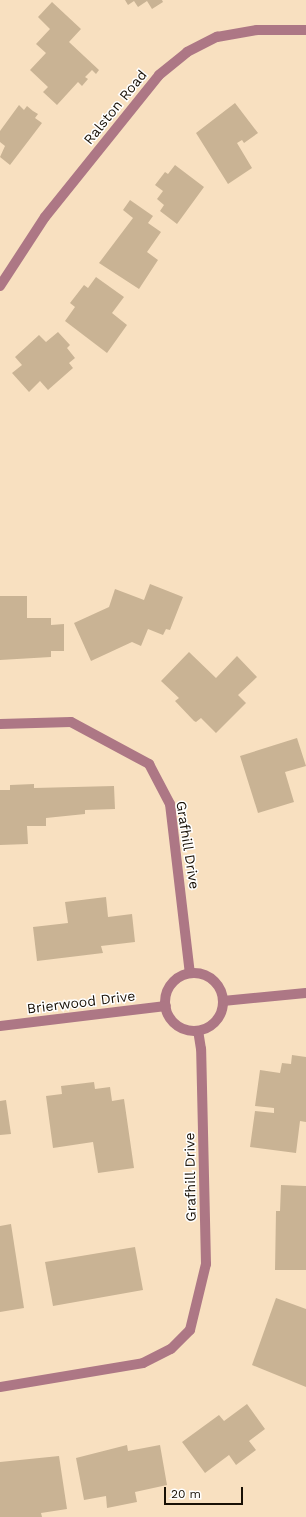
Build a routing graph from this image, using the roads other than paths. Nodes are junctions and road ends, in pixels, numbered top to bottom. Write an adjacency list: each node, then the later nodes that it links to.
1 (306, 30): 2 (street, Ralston Road)
2 (0, 286)
3 (0, 724): 4 (street, Grafhill Drive)
4 (190, 973): 6 (street); 7 (street)
5 (306, 993): 6 (street)
6 (223, 1001): 9 (street)
7 (166, 1006): 8 (street, Brierwood Drive); 9 (street)
8 (0, 1026)
9 (198, 1030): 10 (street, Grafhill Drive)
10 (0, 1387)

